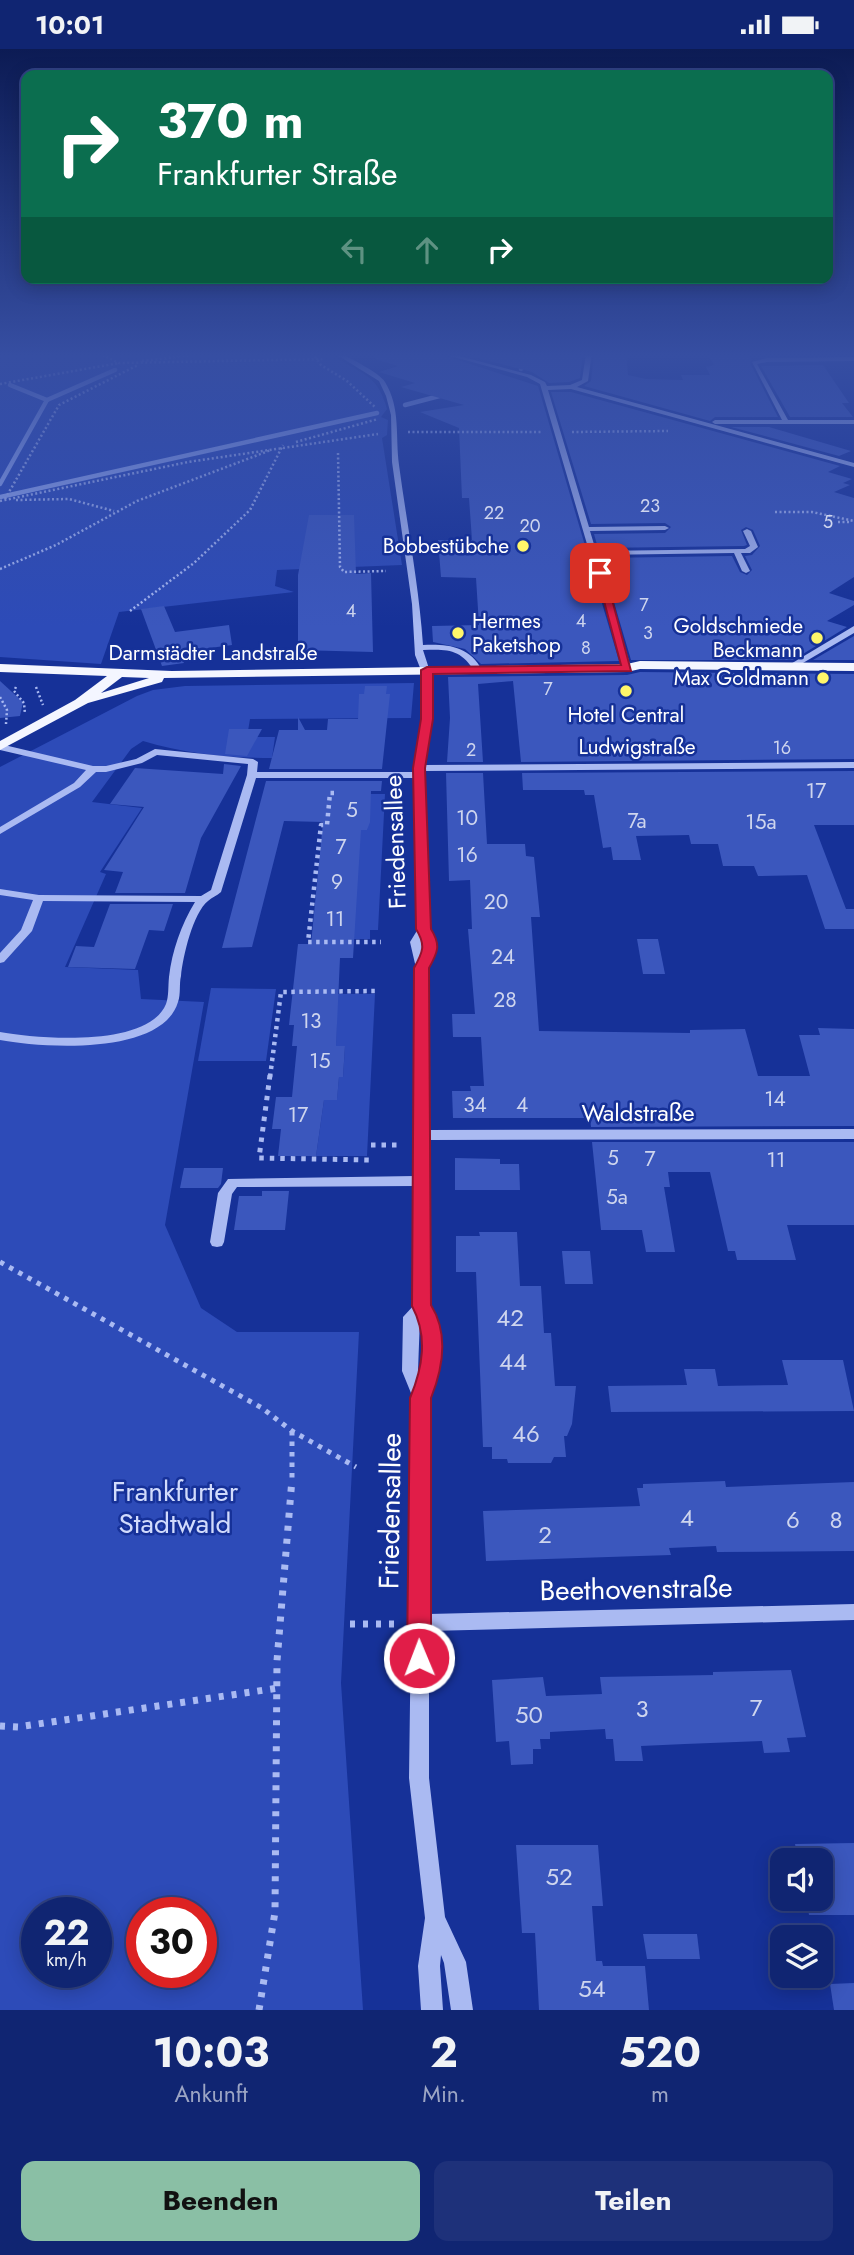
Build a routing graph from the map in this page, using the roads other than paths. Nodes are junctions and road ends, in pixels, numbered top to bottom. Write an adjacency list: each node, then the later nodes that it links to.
1 (394, 445): 12 (street, Friedensallee)
2 (561, 445): 6 (street)
3 (779, 445): 4 (street)
4 (854, 465)
5 (665, 528): 6 (street)
6 (586, 529): 9 (street)
7 (747, 531): 8 (street)
8 (737, 552): 9 (street); 10 (lane)
9 (593, 553): 15 (street)
10 (746, 571)
11 (854, 629): 16 (street)
12 (419, 648): 17 (street, Friedensallee); 18 (street)
13 (854, 667): 16 (main road, Darmstädter Landstraße)
14 (0, 668): 19 (main road, Darmstädter Landstraße)
15 (627, 668): 16 (main road, Darmstädter Landstraße); 18 (main road, Darmstädter Landstraße)
16 (788, 668)
17 (427, 670): 18 (main road, Darmstädter Landstraße); 20 (main road, Darmstädter Landstraße); 25 (street, Friedensallee)
18 (478, 670)
19 (119, 673): 20 (main road, Darmstädter Landstraße); 21 (main road)
20 (172, 675): 21 (main road)
21 (80, 703): 22 (main road)
22 (0, 747): 24 (street)
23 (854, 765): 25 (street, Ludwigstraße)
24 (93, 769): 26 (street); 27 (street)
25 (419, 771): 26 (street, Ludwigstraße); 34 (street, Friedensallee)
26 (252, 775): 30 (street)
27 (0, 831)
28 (0, 893): 29 (street)
29 (38, 898): 30 (street); 31 (street)
30 (203, 899): 32 (street)
31 (0, 960)
32 (0, 1036)
33 (854, 1134): 34 (street, Waldstraße)
34 (422, 1135): 35 (street, Friedensallee)
35 (422, 1181): 36 (street); 38 (street, Friedensallee)
36 (217, 1242)
37 (854, 1612): 38 (street, Beethovenstraße)
38 (418, 1623): 39 (street, Friedensallee)
39 (435, 1917): 40 (street, Friedensallee); 41 (street, Friedensallee)
40 (432, 2010)
41 (462, 2010)

